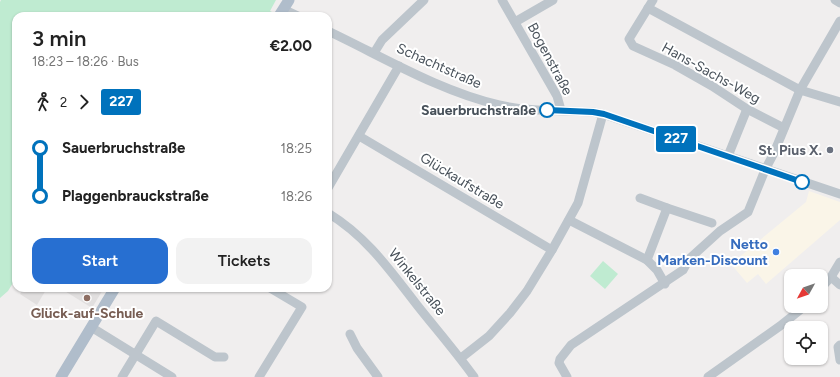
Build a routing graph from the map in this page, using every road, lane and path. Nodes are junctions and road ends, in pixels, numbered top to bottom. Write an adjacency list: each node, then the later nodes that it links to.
1 (424, 0): 10 (street)
2 (502, 0): 8 (street, Bogenstraße)
3 (553, 0): 8 (street, Bogenstraße)
4 (835, 0): 5 (street)
5 (840, 3)
6 (650, 4): 12 (street); 14 (street, Hans-Sachs-Weg)
7 (840, 21): 12 (street)
8 (515, 22): 15 (street, Bogenstraße)
9 (332, 32): 10 (street, Schachtstraße)
10 (374, 53): 11 (street, Schachtstraße)
11 (400, 66): 15 (street, Schachtstraße); 18 (street)
12 (800, 90): 13 (street); 17 (street)
13 (840, 102)
14 (747, 108): 17 (street, Hans-Sachs-Weg); 19 (street)
15 (560, 110): 16 (street, Schachtstraße)
16 (604, 114): 19 (street, Schachtstraße); 26 (street)
17 (784, 128): 20 (street)
18 (359, 136): 21 (street); 28 (street, Glückaufstraße)
19 (728, 156): 20 (street, Schachtstraße)
20 (765, 170): 22 (street, Schachtstraße); 33 (street)
21 (332, 181)
22 (840, 194)
23 (640, 198): 24 (street)
24 (667, 208): 27 (street); 29 (street)
25 (332, 216): 45 (street, Winkelstraße)
26 (569, 220): 28 (street); 29 (street)
27 (712, 223)
28 (552, 250): 45 (street)
29 (647, 260): 33 (street)
30 (840, 262): 31 (street)
31 (831, 277): 32 (street); 34 (street)
32 (828, 280)
33 (665, 284): 53 (street)
34 (840, 284)
35 (113, 292): 38 (main road)
36 (277, 292): 50 (street)
37 (796, 313): 54 (street)
38 (91, 328): 43 (street); 47 (main road)
39 (350, 334): 41 (street)
40 (839, 346): 46 (street)
41 (357, 348): 42 (street); 51 (street)
42 (349, 354)
43 (136, 355): 44 (street); 48 (street); 49 (street)
44 (224, 357)
45 (461, 358): 52 (street, Winkelstraße)
46 (840, 360)
47 (61, 377)
48 (122, 377)
49 (172, 377)
50 (259, 377)
51 (378, 377)
52 (474, 377)
53 (567, 377)
54 (708, 377)

